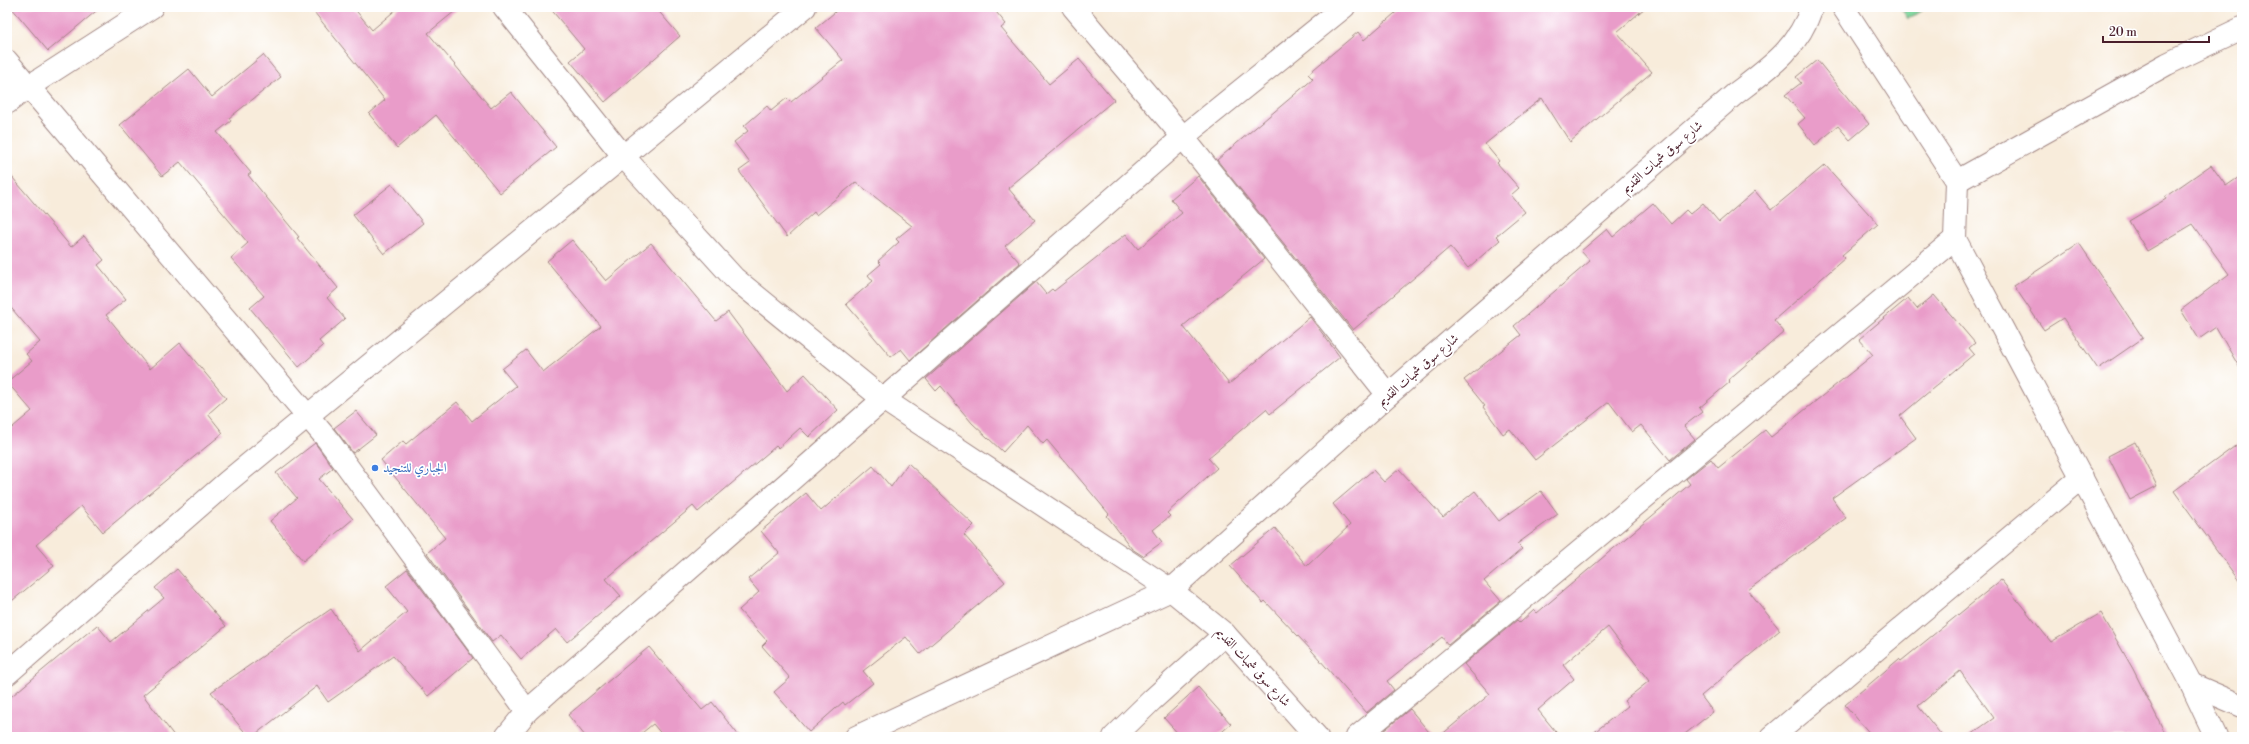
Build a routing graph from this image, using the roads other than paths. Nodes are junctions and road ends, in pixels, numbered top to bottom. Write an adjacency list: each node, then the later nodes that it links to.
1 (152, 7): 10 (street)
2 (504, 7): 13 (street)
3 (805, 7): 13 (street)
4 (1073, 7): 12 (street)
5 (1344, 7): 12 (street)
6 (1812, 7): 16 (street, شارع سوق شمبات القديم)
7 (1843, 7): 14 (street)
8 (2242, 28): 14 (street)
9 (7, 61): 10 (street)
10 (28, 87): 11 (street); 18 (street)
11 (7, 103)
12 (1183, 137): 16 (street); 17 (street)
13 (624, 158): 17 (street); 18 (street)
14 (1957, 181): 15 (street)
15 (1955, 239): 19 (street); 30 (street)
16 (1388, 396): 20 (street, شارع سوق شمبات القديم)
17 (883, 399): 20 (street); 25 (street)
18 (307, 415): 22 (street); 25 (street)
19 (2082, 478): 23 (street); 31 (street)
20 (1171, 590): 21 (street, شارع سوق شمبات القديم); 27 (street)
21 (1224, 634): 28 (street); 29 (street, شارع سوق شمبات القديم)
22 (7, 674)
23 (2191, 684): 24 (street); 32 (street)
24 (2242, 706)
25 (527, 711): 26 (street)
26 (506, 737)
27 (856, 737)
28 (1114, 737)
29 (1317, 737)
30 (1357, 737)
31 (1772, 737)
32 (2216, 737)

